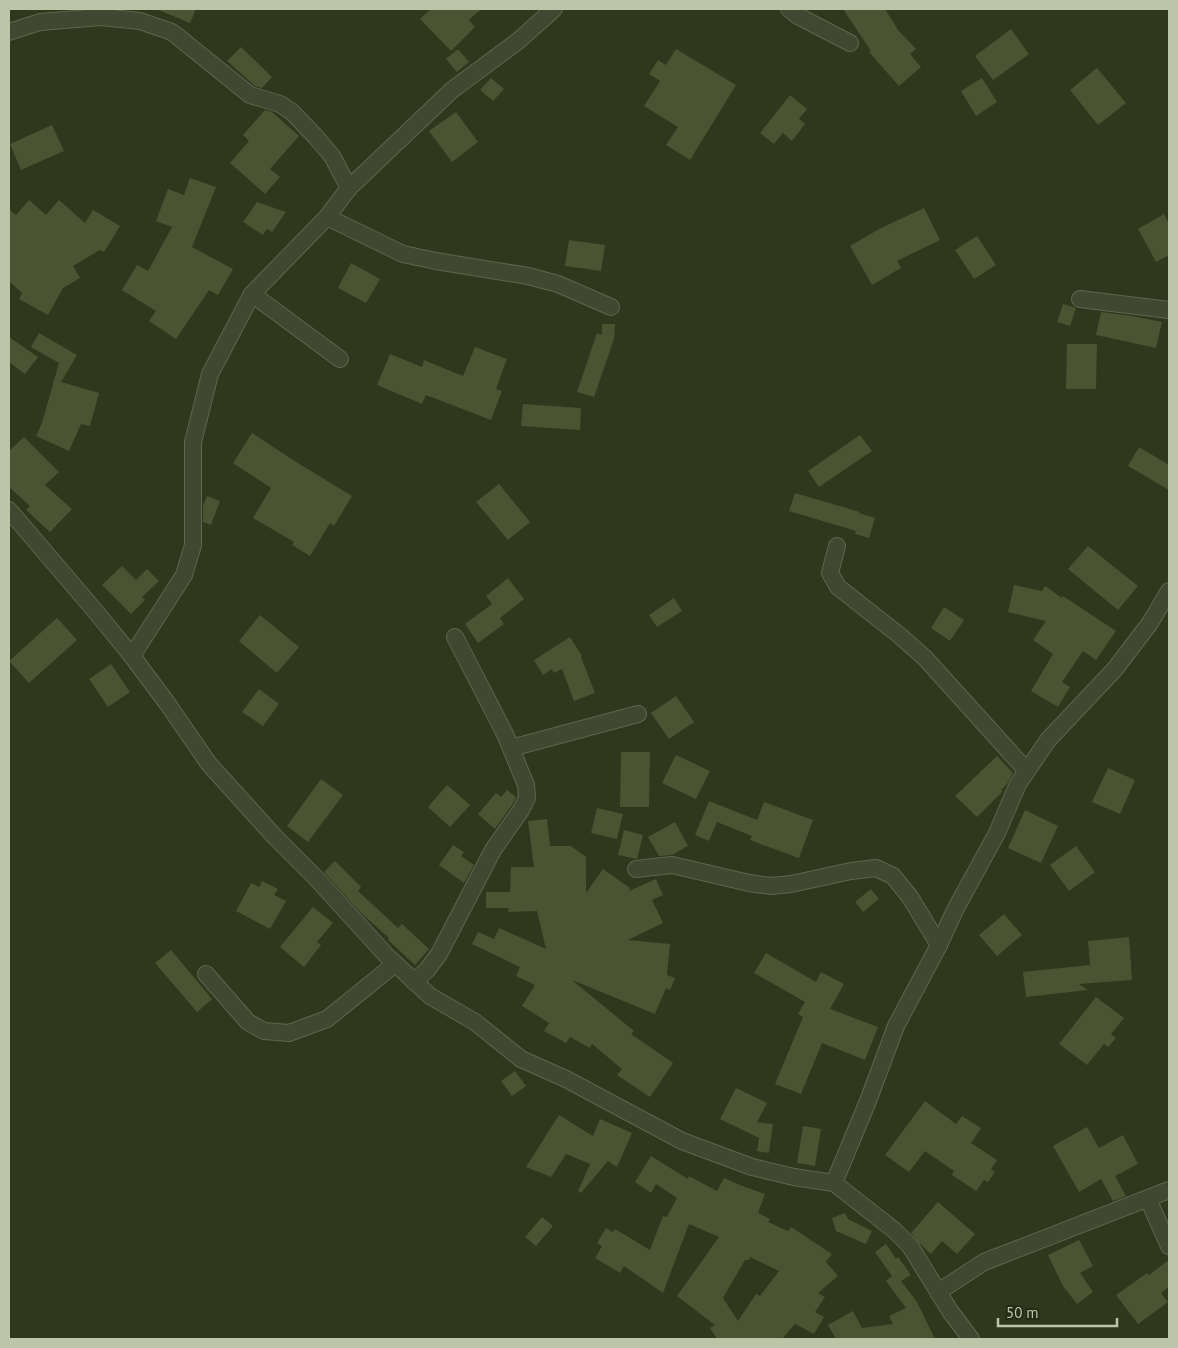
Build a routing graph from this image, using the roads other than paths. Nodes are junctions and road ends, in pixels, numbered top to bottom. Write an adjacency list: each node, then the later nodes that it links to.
1 (554, 9): 6 (street)
2 (789, 9): 5 (street)
3 (49, 15): 4 (street); 6 (street)
4 (9, 32)
5 (850, 43)
6 (350, 188): 7 (street)
7 (327, 217): 8 (street); 10 (street)
8 (252, 294): 12 (street); 17 (street)
9 (1080, 299): 11 (street)
10 (611, 307)
11 (1169, 310)
12 (340, 359)
13 (9, 510): 17 (street)
14 (836, 546): 20 (street)
15 (1169, 591): 20 (street)
16 (455, 637): 19 (street)
17 (132, 656): 23 (street)
18 (638, 714): 19 (street)
19 (511, 748): 25 (street)
20 (1027, 771): 22 (street)
21 (636, 869): 22 (street)
22 (938, 945): 26 (street)
23 (395, 964): 24 (street); 25 (street)
24 (206, 974)
25 (414, 982): 26 (street)
26 (834, 1183): 30 (street)
27 (1169, 1190): 28 (street)
28 (1148, 1198): 29 (street); 30 (street)
29 (1169, 1246)
30 (938, 1292): 31 (street)
31 (971, 1339)

